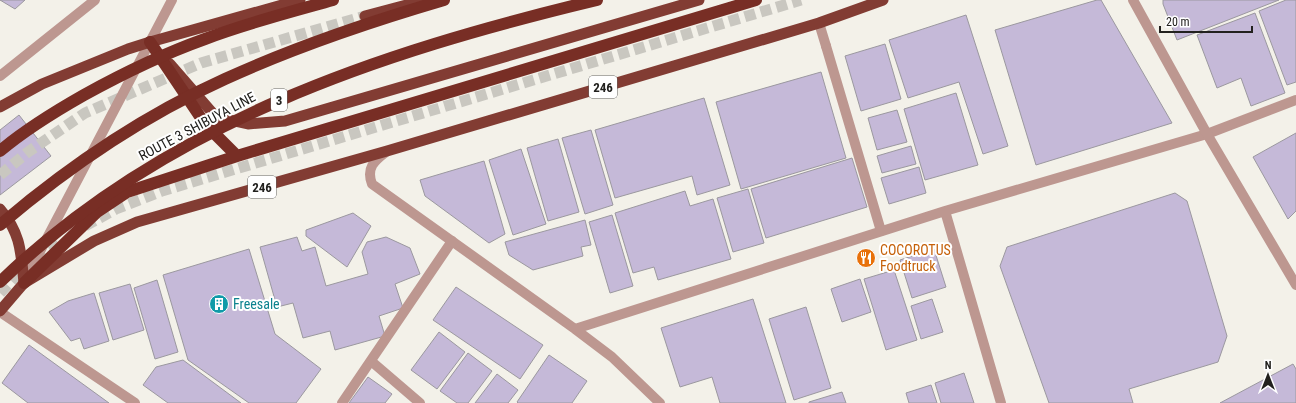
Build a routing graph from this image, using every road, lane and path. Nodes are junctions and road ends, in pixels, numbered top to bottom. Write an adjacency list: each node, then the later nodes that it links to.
1 (95, 0): 15 (street)
2 (172, 0): 14 (street)
3 (300, 0): 14 (highway)
4 (333, 0): 19 (highway, bridge)
5 (426, 0): 12 (highway)
6 (444, 0): 24 (highway, ROUTE 3 SHIBUYA LINE, bridge)
7 (597, 0): 27 (highway, ROUTE 3 SHIBUYA LINE / 3, bridge)
8 (699, 0): 14 (highway)
9 (756, 0): 21 (highway)
10 (883, 0): 13 (highway, 246)
11 (1133, 0): 18 (street)
12 (364, 16)
13 (819, 23): 20 (highway, 246); 25 (street)
14 (150, 42): 17 (highway); 21 (highway); 28 (street)
15 (0, 76)
16 (1296, 100): 18 (street)
17 (0, 107)
18 (1207, 134): 23 (street); 29 (street)
19 (0, 151)
20 (387, 151): 26 (street); 28 (highway, 246)
21 (237, 156): 28 (highway)
22 (0, 210): 28 (highway)
23 (945, 211): 25 (street); 37 (street)
24 (0, 226)
25 (881, 231): 31 (street)
26 (452, 241): 31 (street); 32 (street)
27 (0, 282)
28 (24, 283): 30 (highway, 246)
29 (1296, 285)
30 (0, 312): 33 (street)
31 (575, 329): 36 (street)
32 (371, 360): 34 (street); 35 (street)
33 (135, 403)
34 (342, 403)
35 (420, 403)
36 (660, 403)
37 (1001, 403)

